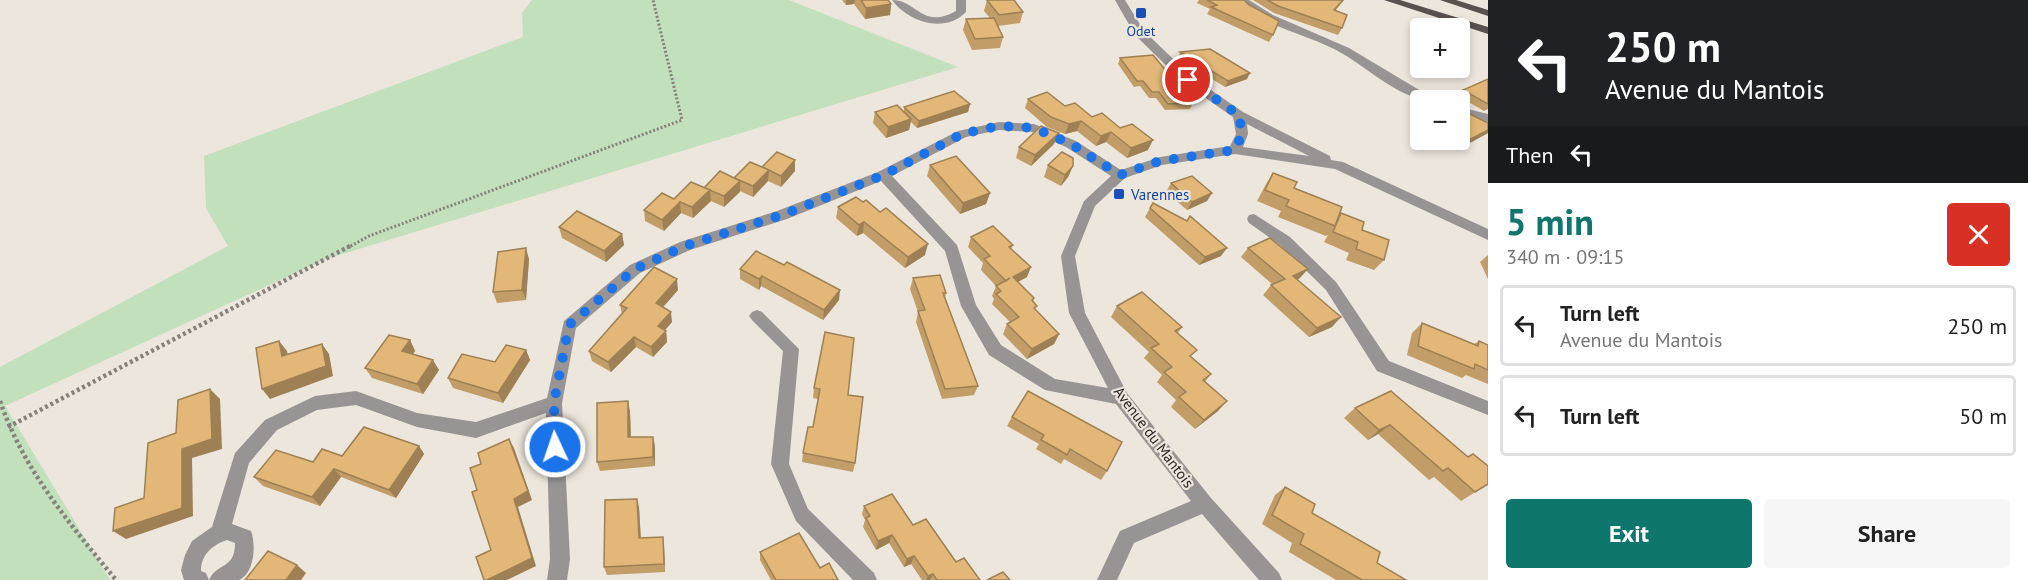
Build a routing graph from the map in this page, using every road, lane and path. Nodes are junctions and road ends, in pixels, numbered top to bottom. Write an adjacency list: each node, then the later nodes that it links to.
1 (653, 0): 27 (path)
2 (897, 0): 3 (street)
3 (961, 0)
4 (1120, 0): 14 (street)
5 (1241, 0): 12 (street)
6 (1389, 0): 11 (main road)
7 (1420, 0): 10 (main road)
8 (1445, 0): 9 (main road)
9 (1488, 13)
10 (1488, 21)
11 (1488, 31)
12 (1410, 91)
13 (1470, 114): 15 (street)
14 (1239, 115): 16 (street); 17 (street)
15 (1488, 118)
16 (1235, 150): 17 (street, Avenue du Mantois); 19 (street, Avenue du Mantois)
17 (1338, 165): 21 (street, Avenue du Mantois)
18 (884, 175): 19 (street); 23 (street); 25 (street)
19 (1120, 175): 23 (street, Avenue du Mantois)
20 (1254, 219): 26 (street)
21 (1488, 235)
22 (758, 316): 34 (street)
23 (1121, 398): 28 (street, Avenue du Mantois)
24 (0, 401): 27 (path)
25 (554, 403): 29 (street); 33 (street)
26 (1488, 408)
27 (8, 427): 30 (path)
28 (1205, 504): 35 (street); 36 (street, Avenue du Mantois)
29 (220, 532): 31 (street); 32 (street)
30 (116, 580)
31 (199, 580)
32 (219, 580)
33 (557, 580)
34 (867, 580)
35 (1107, 580)
36 (1272, 580)

